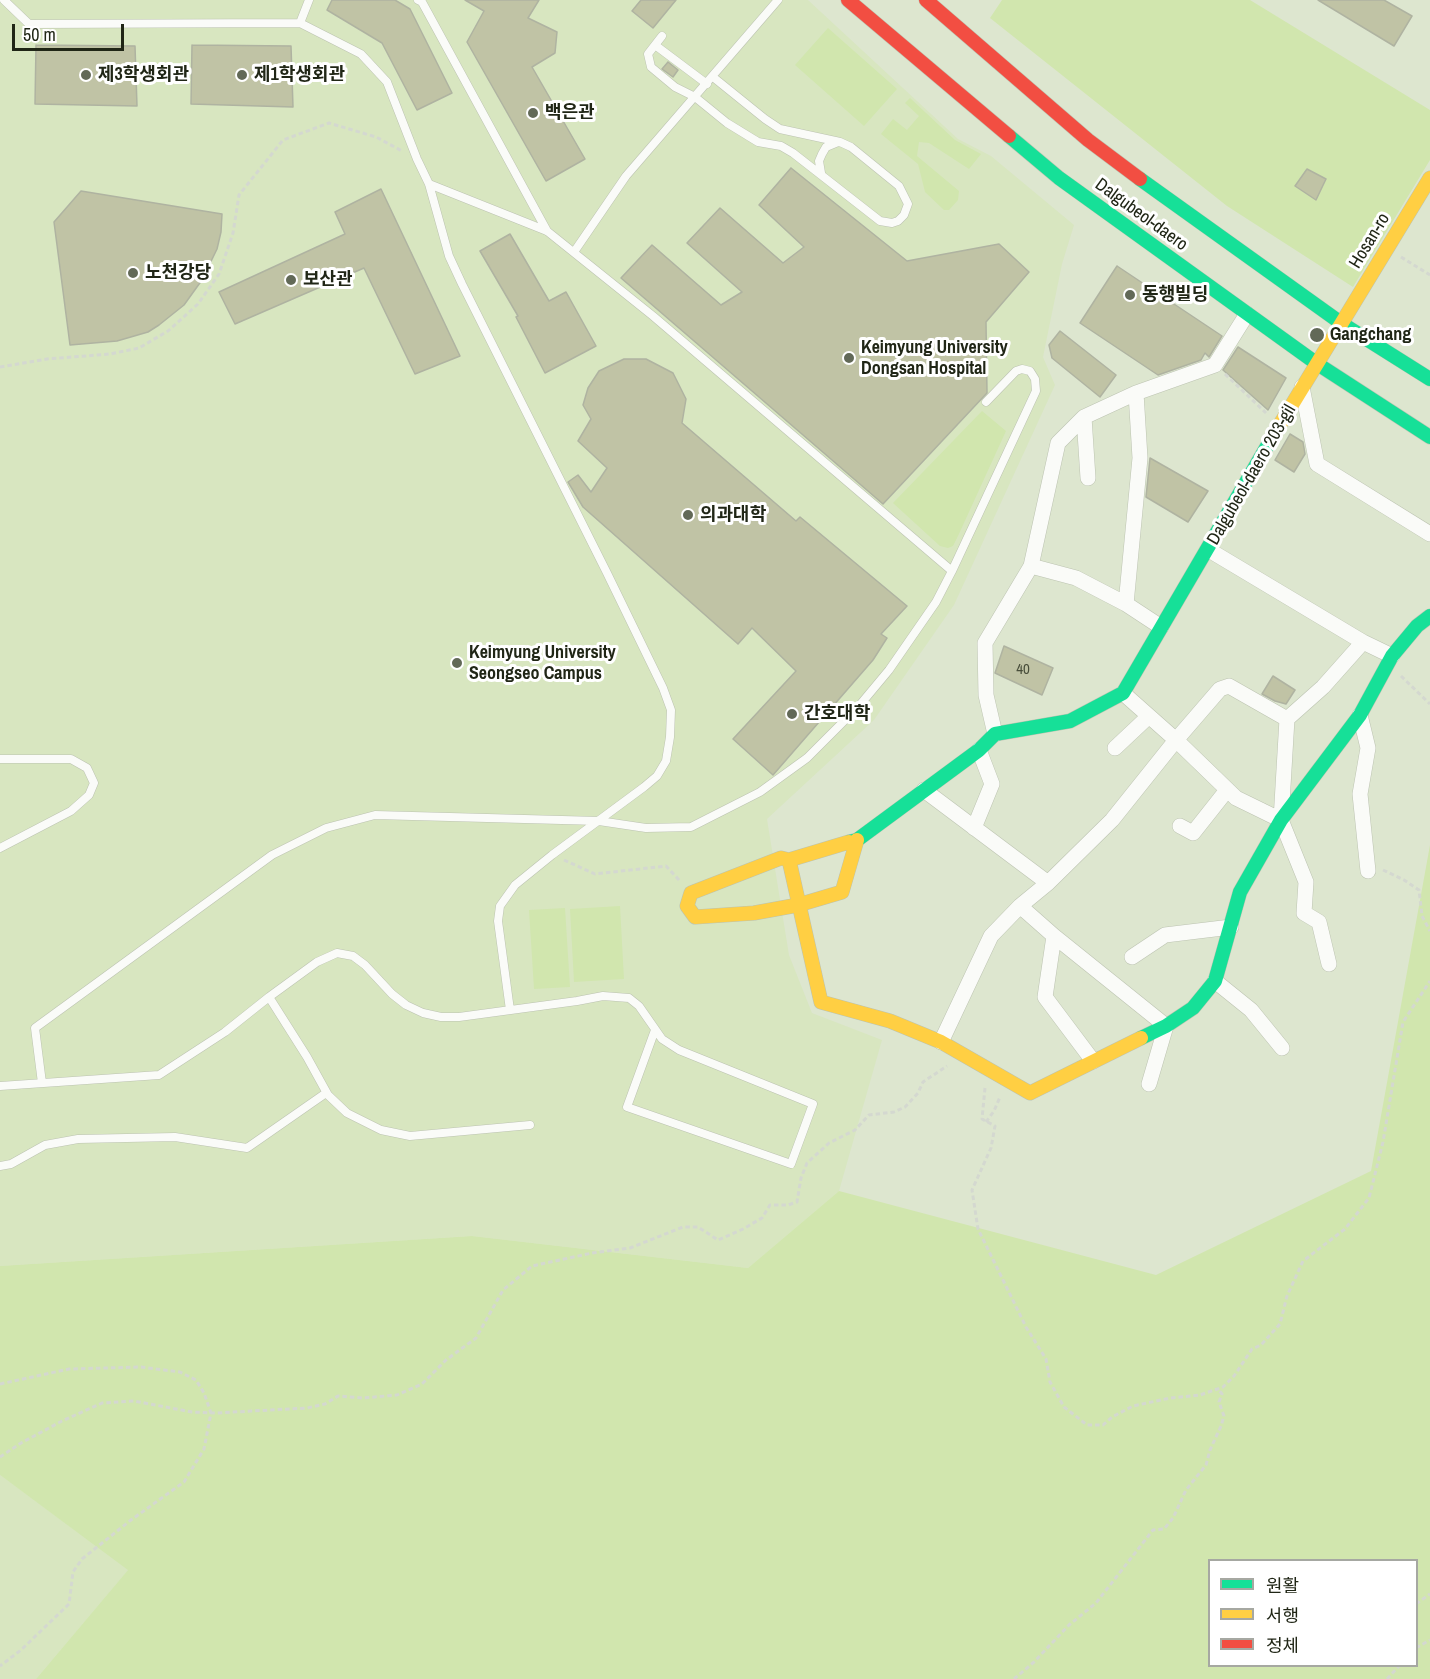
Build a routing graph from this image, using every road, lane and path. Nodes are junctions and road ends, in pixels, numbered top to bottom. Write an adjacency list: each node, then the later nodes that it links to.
1 (4, 0): 7 (lane)
2 (309, 0): 7 (lane)
3 (418, 0): 18 (lane)
4 (778, 0): 10 (lane)
5 (848, 0): 22 (street, Dalgubeol-daero)
6 (926, 0): 23 (street, Dalgubeol-daero)
7 (300, 22): 14 (lane)
8 (662, 36): 9 (lane)
9 (655, 45): 11 (lane); 12 (lane)
10 (713, 77): 11 (lane); 13 (lane)
11 (707, 84): 12 (lane)
12 (696, 97): 15 (lane); 20 (lane)
13 (840, 142): 15 (lane); 15 (lane)
14 (417, 159): 17 (lane); 26 (path)
15 (820, 173)
16 (1430, 177): 19 (street, Hosan-ro)
17 (429, 184): 18 (lane); 57 (lane)
18 (547, 231): 20 (lane)
19 (1387, 249): 21 (path); 23 (street, Hosan-ro)
20 (574, 252): 38 (lane)
21 (1430, 275)
22 (1247, 314): 24 (street, Dalgubeol-daero); 25 (street)
23 (1341, 322): 24 (street, Dalgubeol-daero 203-gil); 27 (street, Dalgubeol-daero)
24 (1316, 363): 28 (street, Dalgubeol-daero 203-gil); 33 (street, Dalgubeol-daero)
25 (1215, 365): 29 (street); 32 (path)
26 (0, 367)
27 (1430, 379)
28 (1302, 387): 32 (street, Dalgubeol-daero 203-gil); 35 (street)
29 (1136, 393): 31 (street); 39 (street)
30 (986, 402): 38 (lane)
31 (1084, 417): 34 (street); 37 (street)
32 (1280, 425): 36 (street, Dalgubeol-daero 203-gil)
33 (1430, 437)
34 (1088, 478)
35 (1430, 534)
36 (1209, 550): 41 (street, Dalgubeol-daero 203-gil); 42 (street)
37 (1031, 566): 39 (street); 49 (street)
38 (952, 571): 57 (lane)
39 (1126, 604): 41 (street)
40 (1430, 616): 43 (street)
41 (1161, 627): 44 (street, Dalgubeol-daero 203-gil)
42 (1363, 642): 43 (street); 48 (street)
43 (1390, 659): 45 (path); 46 (street)
44 (1123, 693): 47 (street); 49 (street)
45 (1430, 704)
46 (1360, 715): 56 (street); 64 (street)
47 (1148, 717): 50 (street); 51 (street)
48 (1287, 719): 50 (street); 56 (street)
49 (995, 734): 52 (street)
50 (1176, 740): 55 (street); 65 (street)
51 (1115, 748)
52 (979, 750): 54 (street); 59 (street)
53 (0, 759): 61 (lane)
54 (924, 790): 59 (street); 60 (street)
55 (1227, 790): 56 (street); 58 (street)
56 (1281, 820): 69 (street); 73 (street)
57 (598, 821): 62 (lane); 84 (lane)
58 (1180, 826)
59 (974, 828): 65 (street)
60 (857, 840): 63 (street); 67 (street)
61 (0, 848)
62 (552, 855): 66 (path); 77 (lane)
63 (789, 860): 66 (street); 67 (street)
64 (1368, 871): 70 (path)
65 (1048, 884): 68 (street)
66 (691, 893): 67 (street)
67 (798, 905): 80 (street)
68 (1020, 906): 71 (street); 80 (street)
69 (1231, 927): 72 (street); 74 (street)
70 (1430, 931)
71 (1054, 936): 78 (street); 83 (street)
72 (1132, 957)
73 (1329, 964)
74 (1215, 981): 78 (street); 81 (street)
75 (1430, 981): 94 (path)
76 (269, 997): 77 (lane); 84 (lane); 89 (lane)
77 (510, 1010): 79 (lane)
78 (1166, 1026): 83 (street); 86 (street)
79 (655, 1030): 79 (lane)
80 (941, 1042): 82 (street)
81 (1282, 1048)
82 (970, 1059): 85 (street); 95 (path)
83 (1093, 1061): 85 (street)
84 (42, 1083): 88 (lane)
85 (1014, 1084): 90 (path)
86 (1149, 1084)
87 (985, 1085): 90 (path)
88 (0, 1086)
89 (326, 1093): 91 (lane); 92 (lane)
90 (986, 1122): 94 (path)
91 (530, 1125)
92 (0, 1166)
93 (0, 1384): 95 (path)
94 (1218, 1389): 99 (path)
95 (211, 1413): 96 (path); 97 (path)
96 (0, 1458)
97 (0, 1666)
98 (1397, 1667): 100 (path)
99 (1014, 1679)
100 (1388, 1679)

